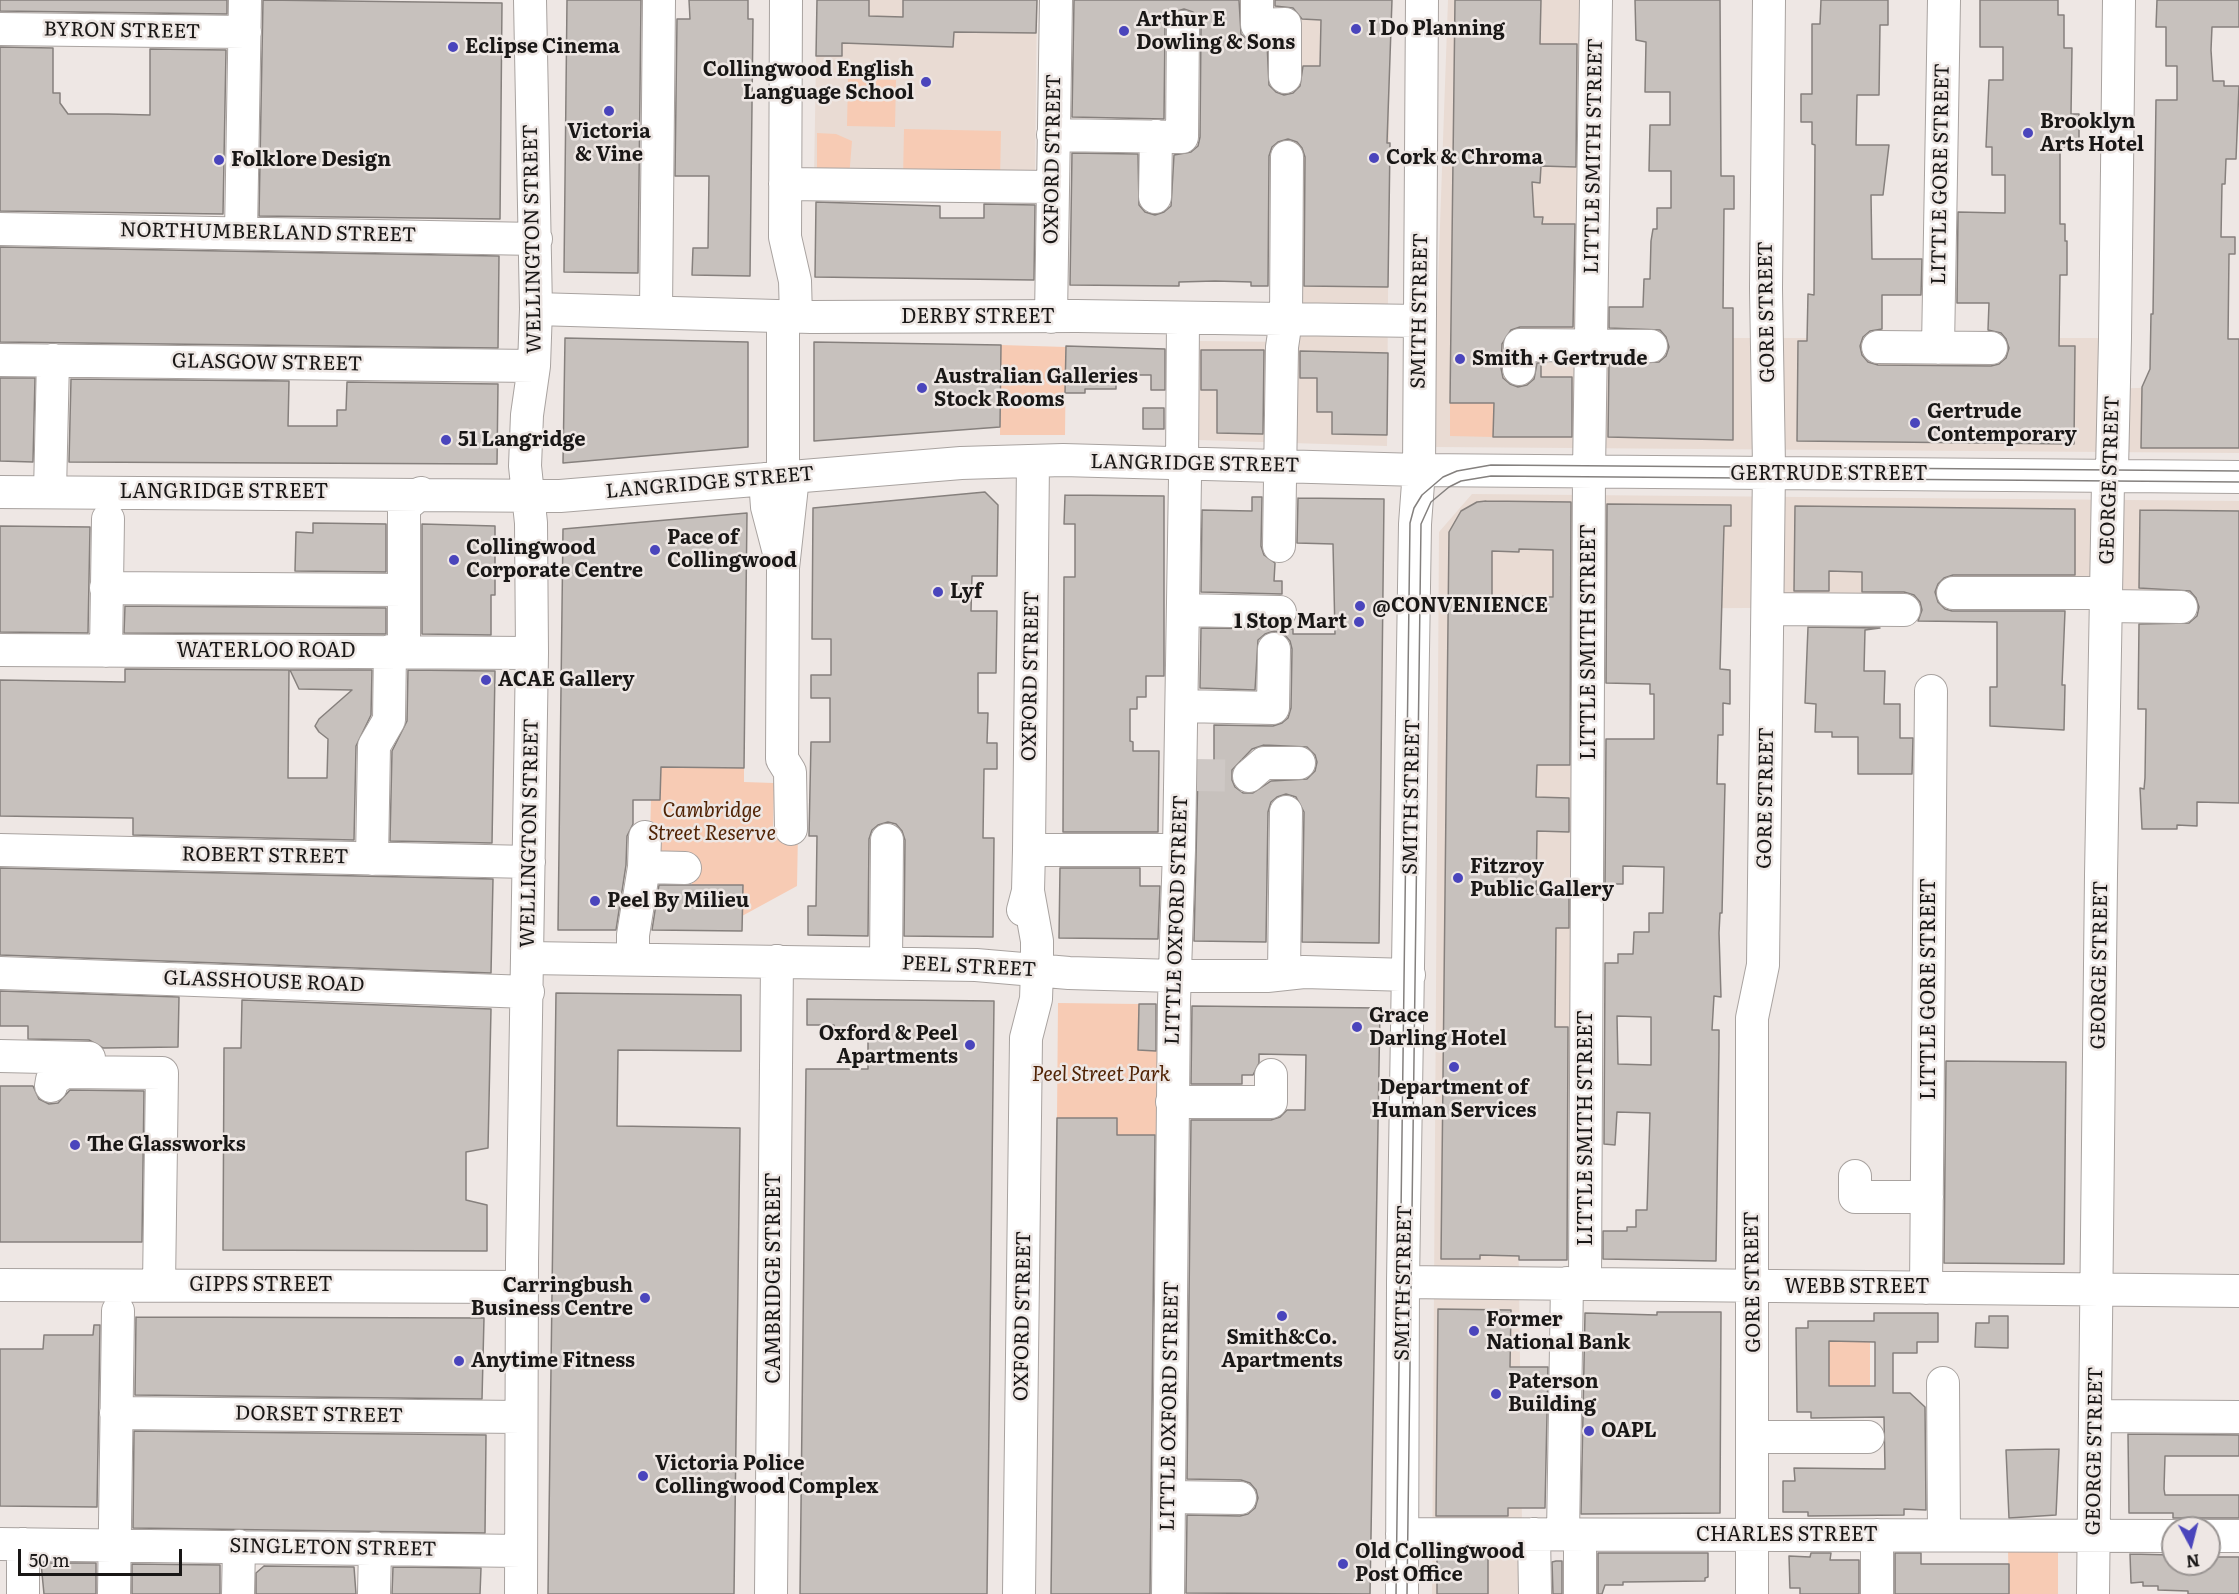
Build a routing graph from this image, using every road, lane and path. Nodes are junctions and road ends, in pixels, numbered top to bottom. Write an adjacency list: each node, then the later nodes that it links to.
1 (245, 0): 15 (street)
2 (530, 0): 25 (street, WELLINGTON STREET)
3 (659, 0): 27 (street)
4 (786, 0): 20 (street)
5 (1056, 0): 17 (street, OXFORD STREET)
6 (1257, 0): 16 (street)
7 (1422, 0): 32 (street, SMITH STREET)
8 (1596, 0): 34 (street, LITTLE SMITH STREET)
9 (1769, 0): 48 (street, GORE STREET)
10 (1944, 0): 37 (street, LITTLE GORE STREET)
11 (2106, 0): 33 (street, GEORGE STREET)
12 (2119, 0): 33 (street, GEORGE STREET)
13 (1183, 27): 18 (street)
14 (0, 29): 15 (street, BYRON STREET)
15 (245, 32): 24 (street)
16 (1285, 77)
17 (1053, 135): 18 (street); 21 (street, OXFORD STREET)
18 (1156, 136): 22 (street)
19 (1287, 158): 31 (street)
20 (785, 184): 21 (street); 28 (street)
21 (1052, 187): 29 (street, OXFORD STREET)
22 (1155, 197)
23 (0, 229): 24 (street, NORTHUMBERLAND STREET)
24 (241, 233): 25 (street, NORTHUMBERLAND STREET)
25 (536, 239): 26 (street, WELLINGTON STREET)
26 (536, 309): 27 (street, DERBY STREET); 41 (street, WELLINGTON STREET)
27 (656, 310): 28 (street, DERBY STREET)
28 (784, 316): 29 (street, DERBY STREET); 51 (street)
29 (1051, 317): 30 (street, DERBY STREET)
30 (1183, 318): 31 (street, DERBY STREET); 44 (street, LITTLE OXFORD STREET)
31 (1286, 320): 32 (street, DERBY STREET); 45 (street)
32 (1420, 321): 46 (street, SMITH STREET)
33 (2115, 338): 49 (street, GEORGE STREET)
34 (1591, 346): 35 (street); 42 (street); 47 (street, LITTLE SMITH STREET)
35 (1651, 346)
36 (1878, 347): 37 (street)
37 (1938, 348): 38 (street)
38 (1991, 348)
39 (0, 360): 40 (street, GLASGOW STREET)
40 (53, 360): 41 (street, GLASGOW STREET); 53 (street)
41 (534, 366): 55 (street, WELLINGTON STREET)
42 (1519, 369)
43 (1033, 461): 44 (street, LANGRIDGE STREET); 51 (street, LANGRIDGE STREET); 80 (street, OXFORD STREET)
44 (1182, 464): 45 (street, LANGRIDGE STREET); 64 (street, LITTLE OXFORD STREET)
45 (1281, 466): 46 (street, LANGRIDGE STREET); 57 (street)
46 (1419, 470): 47 (street, GERTRUDE STREET); 92 (street, SMITH STREET)
47 (1589, 472): 48 (street, GERTRUDE STREET); 103 (street, LITTLE SMITH STREET)
48 (1769, 473): 49 (street, GERTRUDE STREET); 63 (street, GORE STREET)
49 (2110, 476): 50 (street, GERTRUDE STREET); 61 (street, GEORGE STREET)
50 (2239, 477)
51 (781, 478): 55 (street, LANGRIDGE STREET); 77 (street)
52 (0, 492): 53 (street, LANGRIDGE STREET)
53 (50, 492): 54 (street, LANGRIDGE STREET)
54 (421, 493): 55 (street, LANGRIDGE STREET); 59 (street)
55 (528, 496): 71 (street, WELLINGTON STREET)
56 (108, 519): 58 (street)
57 (1279, 546)
58 (106, 588): 59 (street); 69 (street)
59 (403, 590): 70 (street)
60 (1953, 592): 61 (street)
61 (2106, 600): 62 (street); 109 (street, GEORGE STREET)
62 (2181, 607)
63 (1768, 609): 65 (street); 106 (street, GORE STREET)
64 (1183, 610): 66 (street); 73 (street, LITTLE OXFORD STREET)
65 (1904, 610)
66 (1280, 612)
67 (1274, 648): 73 (street)
68 (0, 650): 69 (street, WATERLOO ROAD)
69 (106, 651): 70 (street, WATERLOO ROAD)
70 (397, 651): 71 (street, WATERLOO ROAD); 82 (street)
71 (532, 654): 83 (street, WELLINGTON STREET)
72 (1931, 691): 101 (street, LITTLE GORE STREET)
73 (1182, 705): 81 (street, LITTLE OXFORD STREET)
74 (1299, 763): 75 (street)
75 (1249, 776)
76 (1286, 812): 91 (street)
77 (791, 829)
78 (887, 840): 88 (street)
79 (0, 850): 82 (street, ROBERT STREET)
80 (1029, 850): 81 (street); 89 (street, OXFORD STREET)
81 (1179, 850): 93 (street, LITTLE OXFORD STREET)
82 (372, 859): 83 (street, ROBERT STREET)
83 (529, 862): 85 (street, WELLINGTON STREET)
84 (685, 868): 86 (street)
85 (528, 958): 86 (street, PEEL STREET); 94 (street, WELLINGTON STREET)
86 (633, 959): 87 (street, PEEL STREET)
87 (777, 961): 88 (street, PEEL STREET); 140 (street, CAMBRIDGE STREET)
88 (886, 963): 89 (street, PEEL STREET)
89 (1025, 969): 93 (street, PEEL STREET); 141 (street, OXFORD STREET)
90 (0, 974): 94 (street, GLASSHOUSE ROAD)
91 (1284, 974): 92 (street, PEEL STREET); 93 (street, PEEL STREET)
92 (1409, 975): 102 (street, SMITH STREET)
93 (1175, 976): 99 (street, LITTLE OXFORD STREET)
94 (528, 992): 107 (street, WELLINGTON STREET)
95 (0, 1056): 96 (street)
96 (162, 1073): 98 (street); 105 (street)
97 (1271, 1075): 99 (street)
98 (51, 1086)
99 (1173, 1102): 119 (street, LITTLE OXFORD STREET)
100 (1855, 1176): 101 (street)
101 (1927, 1197): 108 (street, LITTLE GORE STREET)
102 (1403, 1282): 103 (street, WEBB STREET); 122 (street, SMITH STREET)
103 (1576, 1283): 106 (street, WEBB STREET); 123 (street, LITTLE SMITH STREET)
104 (0, 1285): 105 (street, GIPPS STREET)
105 (159, 1285): 107 (street, GIPPS STREET)
106 (1754, 1286): 108 (street, WEBB STREET); 117 (street, GORE STREET)
107 (522, 1287): 115 (street, WELLINGTON STREET)
108 (1926, 1288): 109 (street, WEBB STREET)
109 (2097, 1288): 110 (street, WEBB STREET); 114 (street, GEORGE STREET)
110 (2239, 1290)
111 (118, 1311): 113 (street)
112 (1943, 1383): 125 (street)
113 (116, 1413): 115 (street, DORSET STREET); 131 (street)
114 (2096, 1416): 116 (street); 126 (street, GEORGE STREET)
115 (521, 1417): 134 (street, WELLINGTON STREET)
116 (2239, 1417)
117 (1754, 1437): 118 (street); 121 (street, GORE STREET)
118 (1868, 1437)
119 (1176, 1486): 120 (street); 142 (street, LITTLE OXFORD STREET)
120 (1240, 1498)
121 (1752, 1533): 123 (street, CHARLES STREET); 124 (street, CHARLES STREET); 146 (street, GORE STREET)
122 (1402, 1534): 123 (street, CHARLES STREET); 143 (street, SMITH STREET)
123 (1559, 1534): 144 (street); 145 (street)
124 (1877, 1535): 125 (street, CHARLES STREET); 147 (street)
125 (1944, 1535): 126 (street, CHARLES STREET)
126 (2094, 1536): 127 (street, CHARLES STREET); 148 (street, GEORGE STREET)
127 (2161, 1536)
128 (2221, 1536): 129 (street)
129 (2239, 1536)
130 (11, 1544): 131 (street, SINGLETON STREET); 135 (street)
131 (114, 1545): 132 (street, SINGLETON STREET); 136 (street)
132 (239, 1546): 133 (street, SINGLETON STREET); 137 (street)
133 (375, 1548): 134 (street, SINGLETON STREET); 138 (street)
134 (521, 1551): 139 (street, WELLINGTON STREET)
135 (23, 1594)
136 (114, 1594)
137 (238, 1594)
138 (374, 1594)
139 (521, 1594)
140 (771, 1594)
141 (1019, 1594)
142 (1168, 1594)
143 (1402, 1594)
144 (1535, 1594)
145 (1580, 1594)
146 (1752, 1594)
147 (1877, 1594)
148 (2093, 1594)

